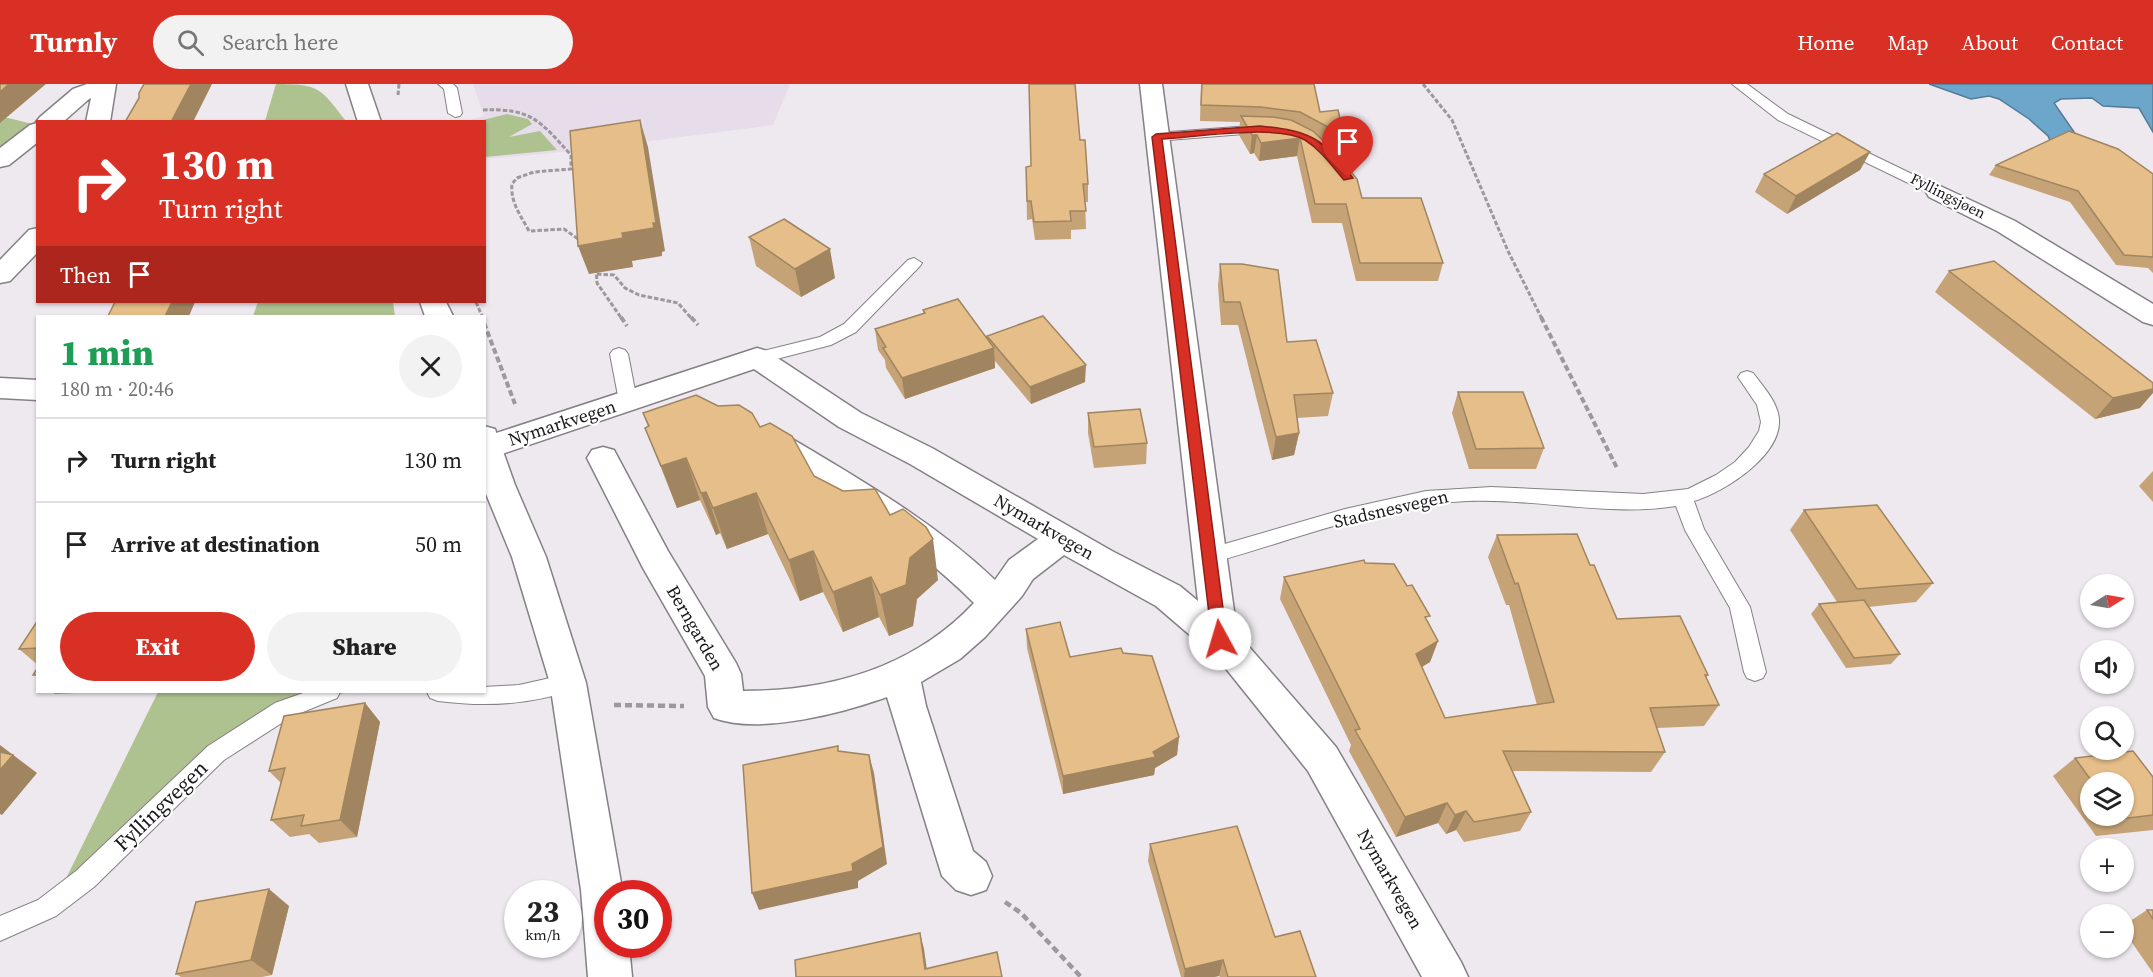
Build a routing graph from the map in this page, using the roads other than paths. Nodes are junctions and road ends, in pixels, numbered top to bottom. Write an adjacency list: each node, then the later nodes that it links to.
1 (105, 84): 7 (street); 8 (street)
2 (357, 84): 9 (street)
3 (445, 84): 6 (lane)
4 (1151, 84): 12 (street)
5 (1739, 84): 14 (lane, Fyllingsjøen)
6 (455, 113)
7 (50, 120)
8 (98, 120)
9 (369, 120)
10 (1277, 129): 12 (lane)
11 (36, 132): 13 (street)
12 (1156, 137): 30 (street)
13 (0, 160)
14 (1938, 192): 18 (street, Fyllingsjøen)
15 (36, 238): 17 (street)
16 (914, 264): 20 (lane)
17 (0, 274)
18 (2153, 316)
19 (618, 354): 24 (lane)
20 (757, 358): 24 (street, Nymarkvegen); 29 (street, Nymarkvegen)
21 (1748, 377): 28 (lane, Stadsnesvegen)
22 (0, 388): 23 (street)
23 (36, 390)
24 (628, 402): 26 (street, Nymarkvegen)
25 (747, 427): 31 (street)
26 (486, 442): 35 (street)
27 (603, 458): 34 (street, Berngarden)
28 (1683, 498): 30 (lane, Stadsnesvegen); 33 (lane)
29 (1061, 536): 31 (street); 32 (street, Nymarkvegen)
30 (1211, 555): 32 (street)
31 (995, 602): 34 (street)
32 (1220, 639): 41 (street, Nymarkvegen)
33 (1755, 672)
34 (902, 676): 38 (street)
35 (570, 692): 37 (lane); 40 (street)
36 (326, 693): 39 (lane, Fyllingvegen)
37 (446, 693)
38 (971, 876)
39 (0, 929)
40 (610, 977)
41 (1446, 977)

